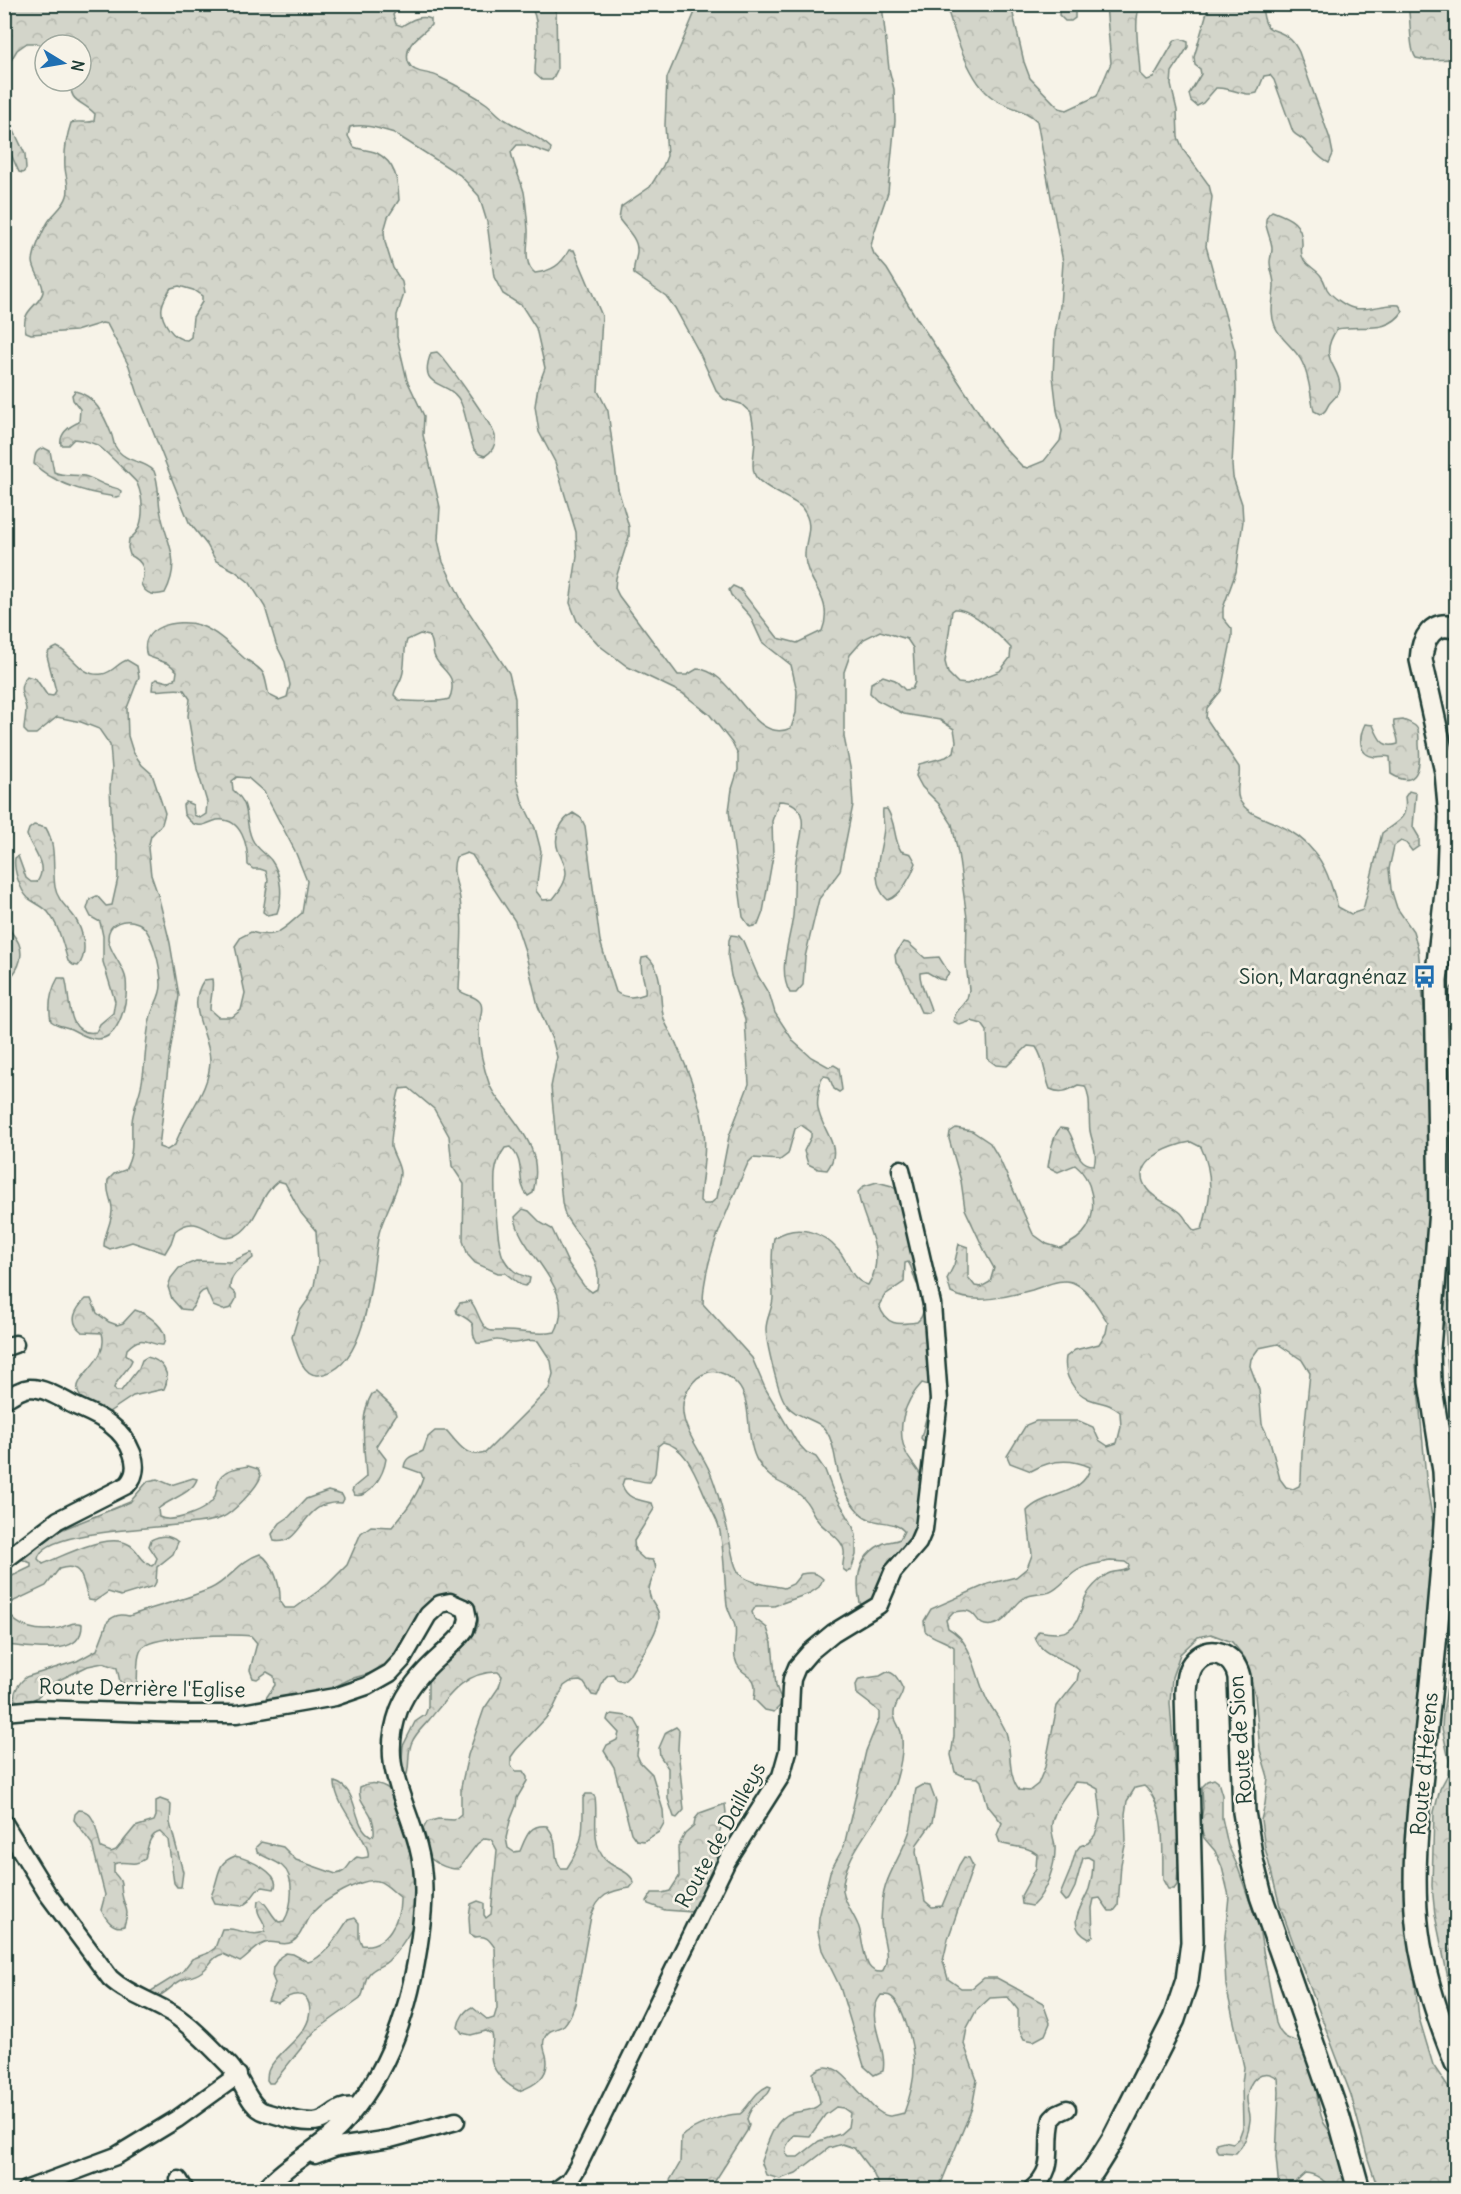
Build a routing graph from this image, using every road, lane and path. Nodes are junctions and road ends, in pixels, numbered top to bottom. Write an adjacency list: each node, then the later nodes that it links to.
1 (1456, 628): 2 (main road, Route d'Hérens)
2 (1448, 947): 8 (main road, Route d'Hérens)
3 (901, 1169): 16 (street, Route de Dailleys)
4 (4, 1400): 5 (street)
5 (4, 1561)
6 (4, 1712): 10 (street, Route Derrière l'Eglise)
7 (4, 1823): 9 (street)
8 (1456, 2063)
9 (238, 2075): 10 (street); 14 (street)
10 (355, 2108): 13 (street, Route Derrière l'Eglise)
11 (1068, 2109): 17 (street)
12 (456, 2121): 13 (street)
13 (309, 2153): 15 (street, Route Derrière l'Eglise)
14 (25, 2190)
15 (264, 2190)
16 (558, 2190)
17 (1031, 2190)
18 (1075, 2190): 19 (main road, Route de Sion)
19 (1359, 2190)

